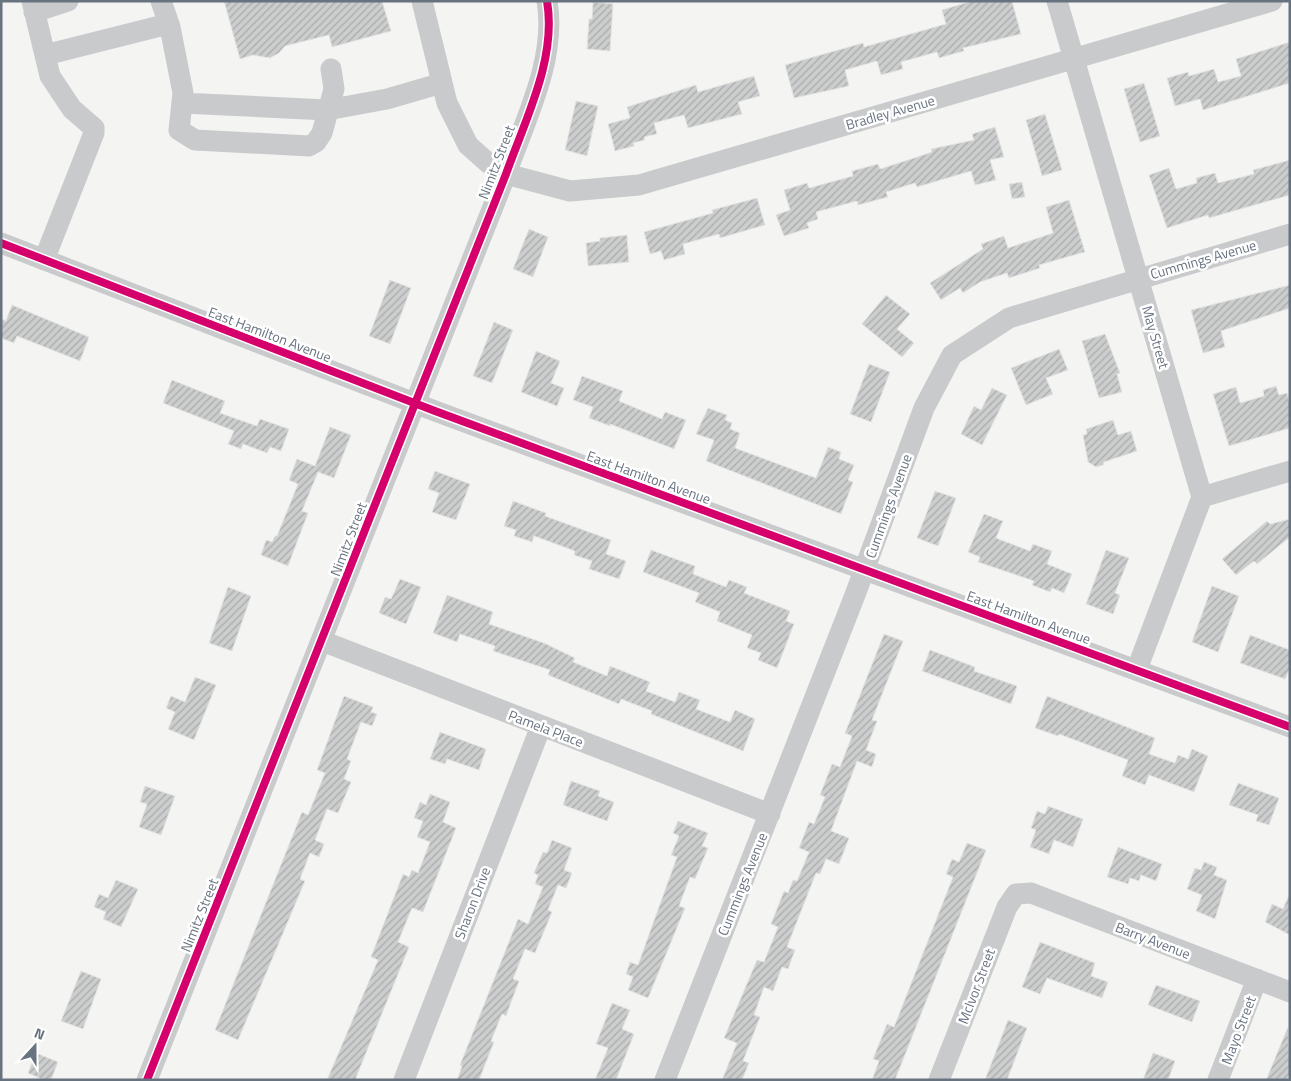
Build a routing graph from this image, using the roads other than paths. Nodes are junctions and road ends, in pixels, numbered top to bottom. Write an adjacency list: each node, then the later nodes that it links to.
1 (68, 1): 7 (street)
2 (161, 1): 8 (street)
3 (422, 1): 12 (street)
4 (547, 1): 15 (street, Nimitz Street)
5 (1057, 1): 10 (street, May Street)
6 (1272, 1): 10 (street, Bradley Avenue)
7 (33, 6): 9 (street)
8 (168, 24): 9 (street); 13 (street)
9 (45, 55): 18 (street)
10 (1073, 58): 15 (street, Bradley Avenue); 19 (street, May Street)
11 (331, 69): 14 (street)
12 (442, 83): 14 (street); 15 (street)
13 (182, 103): 14 (street); 14 (street)
14 (327, 110)
15 (506, 174): 20 (street, Nimitz Street)
16 (1290, 234): 19 (street, Cummings Avenue)
17 (1, 243): 18 (street, East Hamilton Avenue)
18 (44, 260): 20 (street, East Hamilton Avenue)
19 (1138, 278): 22 (street, May Street); 23 (street, Cummings Avenue)
20 (415, 403): 23 (street, East Hamilton Avenue); 24 (street, Nimitz Street)
21 (1290, 471): 22 (street)
22 (1202, 497): 25 (street)
23 (864, 570): 25 (street, East Hamilton Avenue); 28 (street, Cummings Avenue)
24 (322, 641): 26 (street, Pamela Place); 32 (street, Nimitz Street)
25 (1137, 669): 27 (street, East Hamilton Avenue)
26 (541, 726): 28 (street, Pamela Place); 33 (street, Sharon Drive)
27 (1290, 727)
28 (770, 814): 34 (street, Cummings Avenue)
29 (1016, 894): 30 (street, Barry Avenue); 35 (street, McIvor Street)
30 (1257, 979): 31 (street, Barry Avenue); 36 (street, Mayo Street)
31 (1290, 992)
32 (147, 1080)
33 (404, 1080)
34 (665, 1080)
35 (939, 1080)
36 (1218, 1080)

